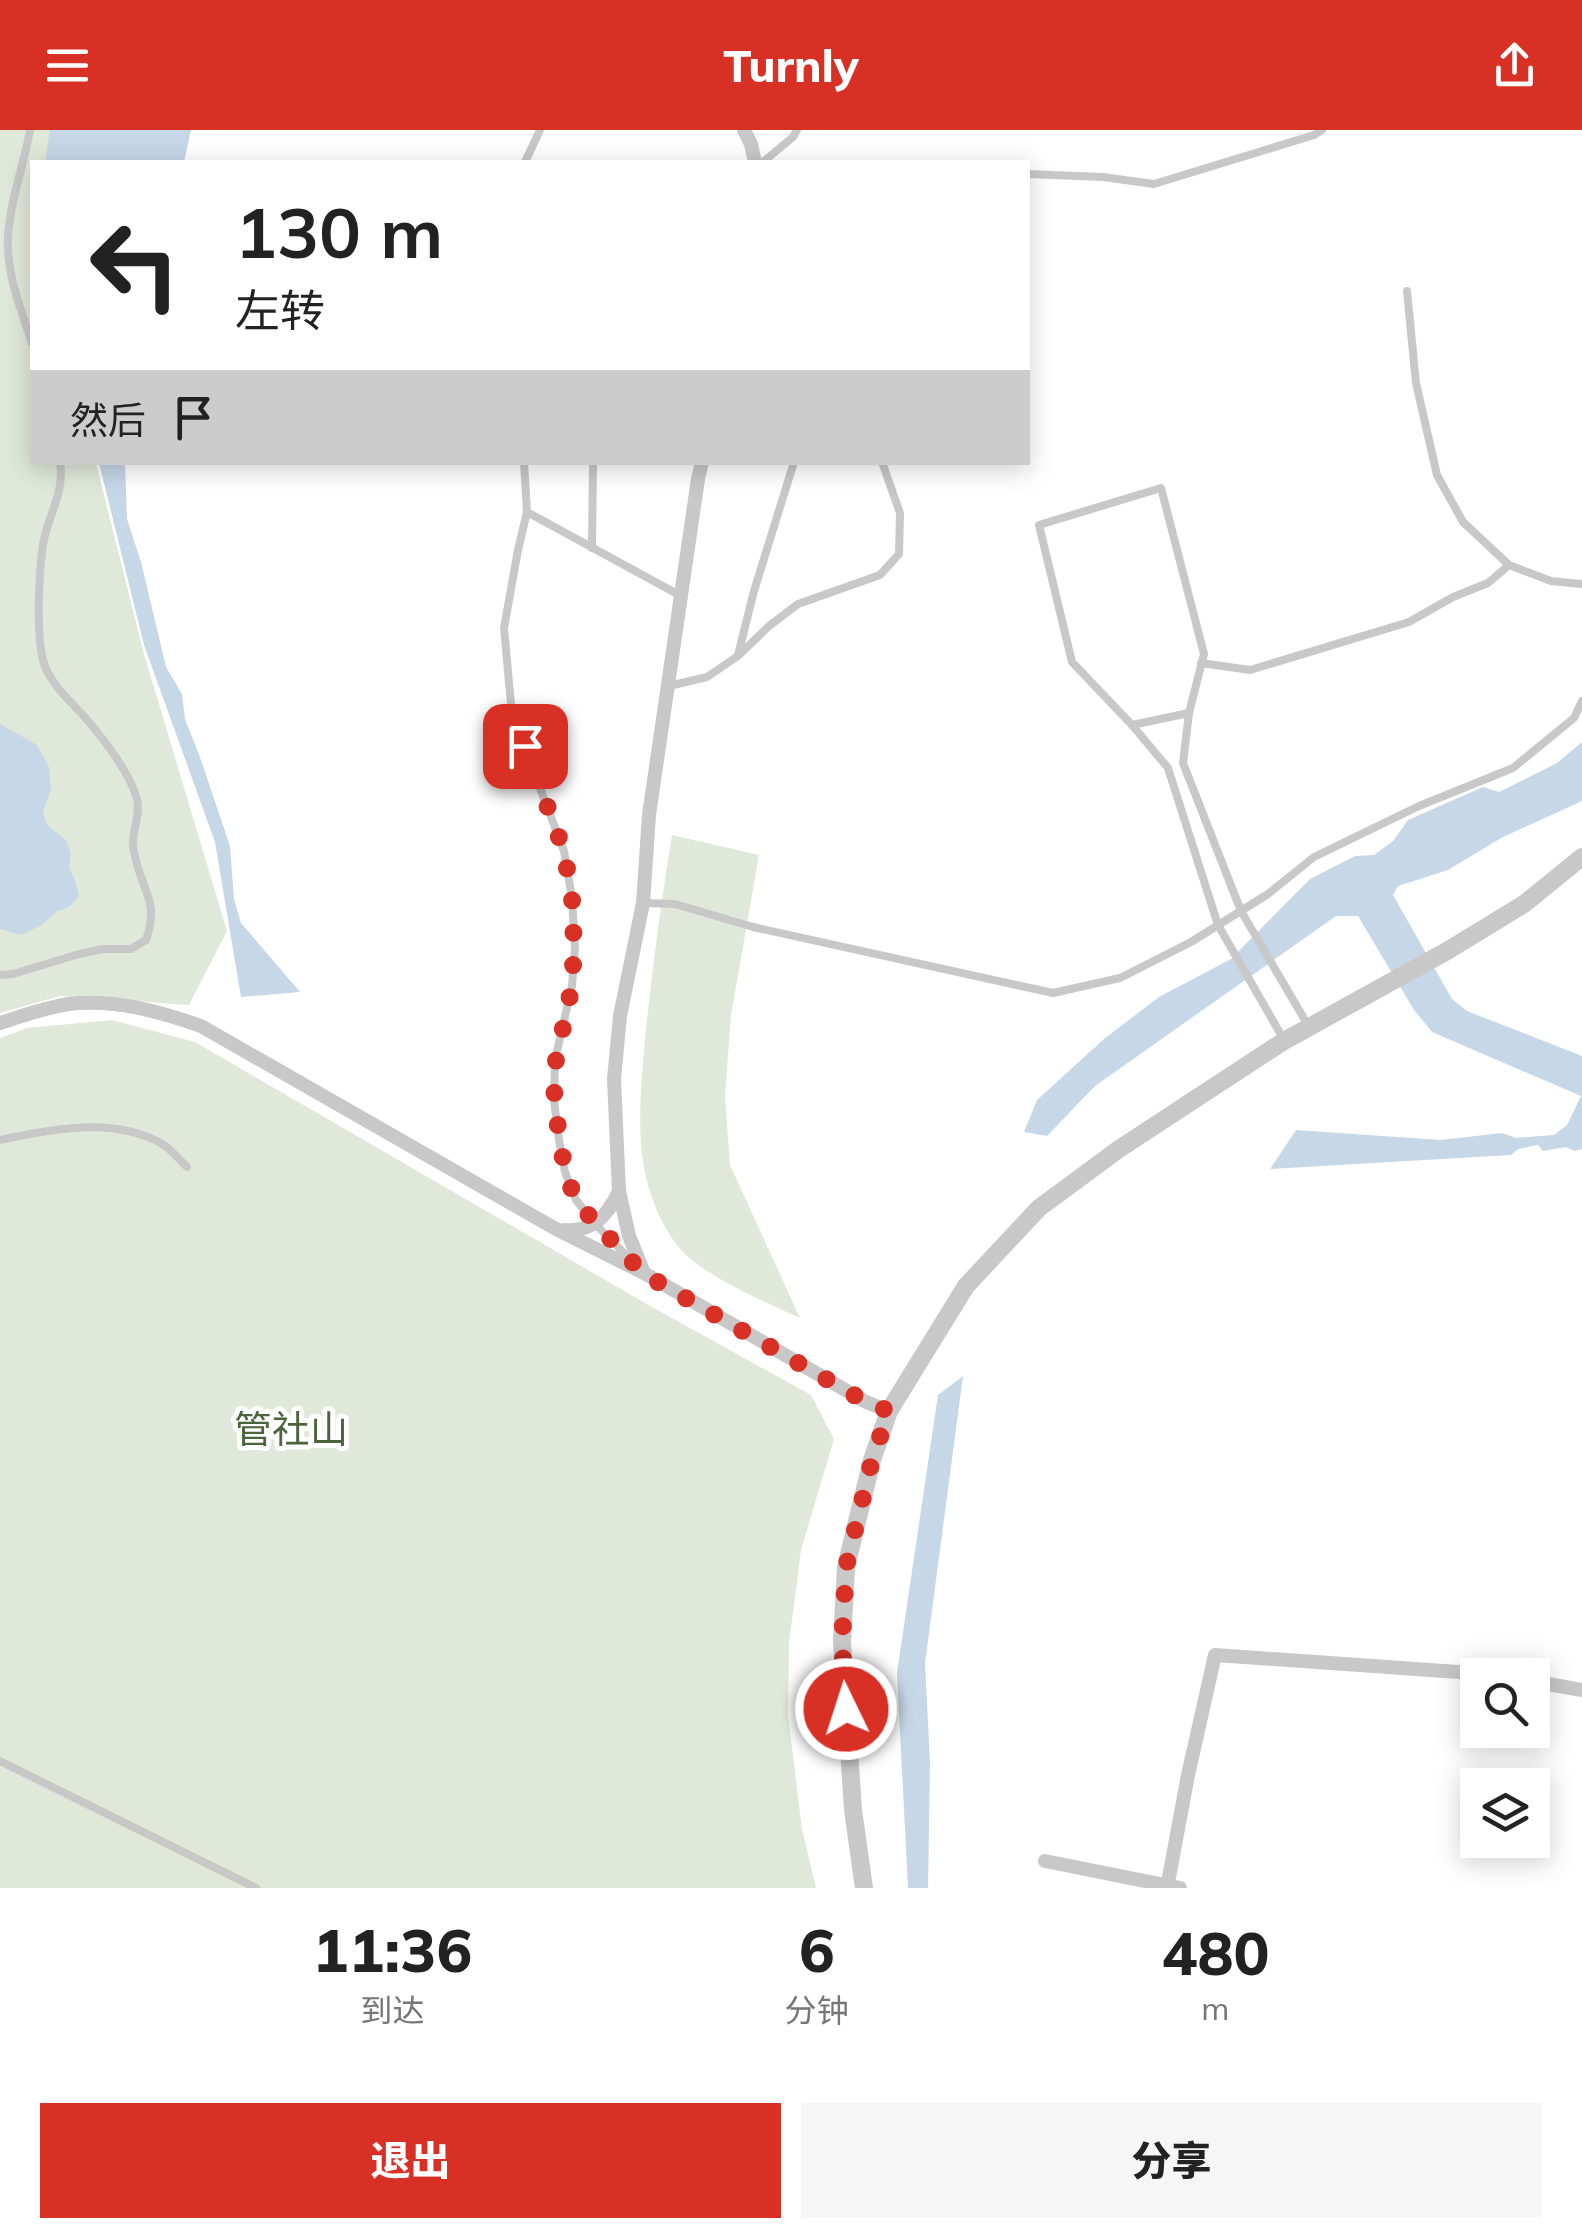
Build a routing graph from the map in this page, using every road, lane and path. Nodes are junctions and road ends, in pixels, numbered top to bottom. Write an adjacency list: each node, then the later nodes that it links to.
1 (30, 130): 11 (lane)
2 (540, 130): 6 (lane)
3 (744, 130): 7 (street)
4 (797, 130): 8 (lane)
5 (1322, 130): 9 (lane)
6 (526, 160)
7 (755, 160)
8 (765, 160)
9 (1030, 174)
10 (1407, 292): 20 (lane)
11 (30, 337)
12 (60, 465): 35 (lane)
13 (524, 465): 18 (lane)
14 (593, 465): 19 (lane)
15 (702, 465): 22 (street)
16 (793, 465): 23 (lane)
17 (883, 465): 23 (lane)
18 (527, 512): 19 (lane); 42 (lane)
19 (592, 548): 22 (lane)
20 (1509, 565): 21 (lane); 24 (lane)
21 (1582, 584)
22 (681, 596): 25 (street)
23 (738, 656): 25 (lane)
24 (1201, 663): 27 (lane); 28 (lane)
25 (668, 686): 32 (street)
26 (1582, 702): 33 (lane)
27 (1188, 713): 28 (lane); 29 (lane)
28 (1132, 725): 30 (lane)
29 (1183, 763): 30 (lane); 33 (lane)
30 (1168, 768): 34 (lane)
31 (1582, 857): 37 (street)
32 (643, 903): 34 (lane); 41 (street)
33 (1241, 911): 34 (lane); 37 (lane)
34 (1218, 925): 38 (lane)
35 (0, 975)
36 (0, 1023): 43 (street)
37 (1309, 1027): 38 (street)
38 (1284, 1042): 45 (street)
39 (0, 1140): 40 (lane)
40 (187, 1167)
41 (619, 1190): 42 (street); 44 (street)
42 (596, 1224): 43 (street); 44 (lane)
43 (556, 1229): 44 (street)
44 (644, 1274): 45 (street)
45 (889, 1411): 53 (street)
46 (1460, 1672): 51 (street)
47 (1550, 1684): 48 (street)
48 (1582, 1690)
49 (0, 1762): 52 (lane)
50 (1045, 1861): 51 (street)
51 (1172, 1887)
52 (256, 1888)
53 (864, 1888)

